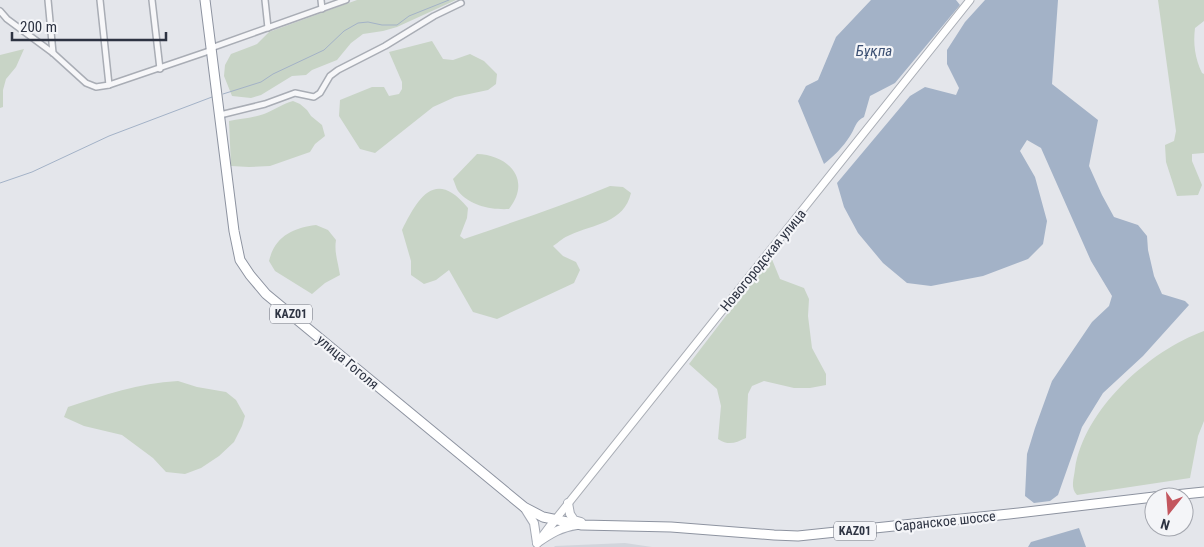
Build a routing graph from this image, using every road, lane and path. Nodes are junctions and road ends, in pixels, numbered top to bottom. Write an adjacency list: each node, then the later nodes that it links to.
1 (48, 0): 14 (street)
2 (100, 0): 16 (street)
3 (152, 0): 15 (street)
4 (206, 0): 13 (highway, улица Гоголя / KАZ01)
5 (265, 0): 12 (street)
6 (321, 0): 10 (street)
7 (346, 0): 10 (street)
8 (970, 0): 19 (street, Новогородская улица)
9 (461, 3): 17 (street)
10 (322, 9): 12 (street)
11 (0, 11): 14 (street)
12 (268, 28): 13 (street)
13 (211, 49): 15 (street); 17 (highway, улица Гоголя / KАZ01)
14 (53, 53): 16 (street)
15 (160, 69): 16 (street)
16 (110, 85)
17 (220, 115): 20 (highway, улица Гоголя / KАZ01)
18 (1144, 498): 23 (highway, Саранское шоссе / KAZ01)
19 (568, 503): 21 (street, Новогородская улица); 23 (main road)
20 (524, 507): 21 (highway, улица Гоголя / KАZ01); 24 (main road)
21 (555, 520): 22 (highway, Саранское шоссе / KAZ01); 24 (main road)
22 (582, 525): 23 (highway, Саранское шоссе / KAZ01); 24 (main road)
23 (593, 525)
24 (535, 545)

